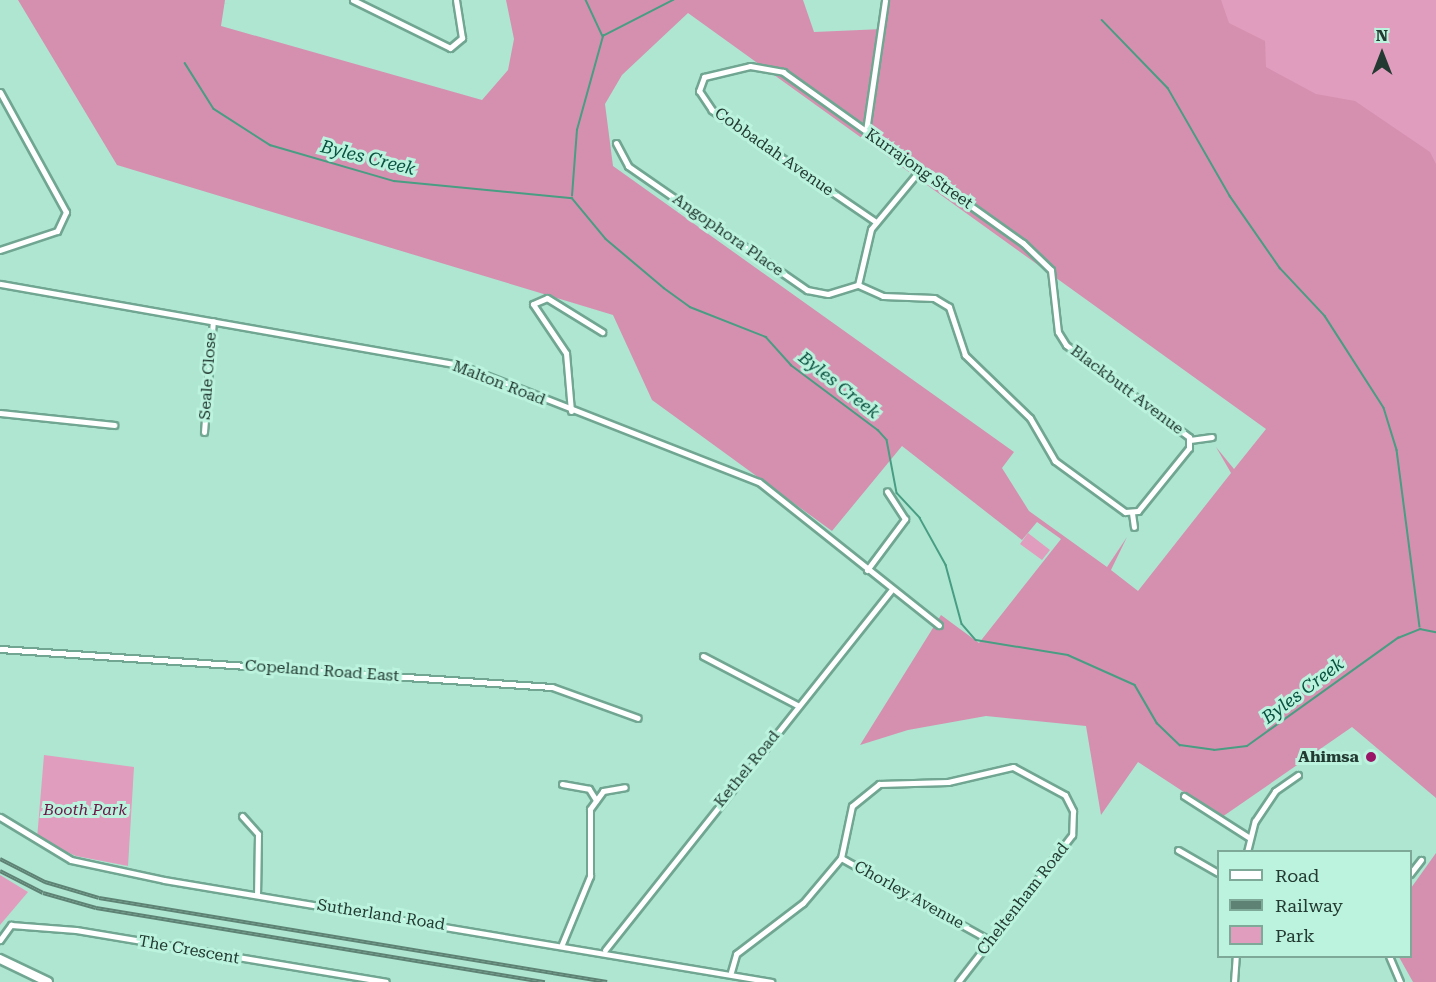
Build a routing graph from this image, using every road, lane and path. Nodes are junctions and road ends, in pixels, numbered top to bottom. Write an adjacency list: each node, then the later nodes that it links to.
1 (353, 0): 2 (street)
2 (456, 0)
3 (885, 0): 6 (street)
4 (783, 72): 6 (street, Kurrajong Street); 9 (street, Cobbadah Avenue)
5 (0, 92): 10 (street)
6 (866, 131): 8 (street, Kurrajong Street)
7 (616, 143): 13 (street, Angophora Place)
8 (920, 170): 9 (street); 11 (street, Kurrajong Street)
9 (876, 222): 13 (street)
10 (0, 250)
11 (1051, 270): 21 (street, Blackbutt Avenue)
12 (0, 284): 14 (street, Malton Road)
13 (858, 285): 23 (street)
14 (213, 321): 16 (street, Malton Road); 19 (street, Seale Close)
15 (602, 332): 16 (street)
16 (571, 411): 25 (street, Malton Road)
17 (0, 413): 18 (street)
18 (114, 425)
19 (204, 432)
20 (1212, 437): 21 (street, Blackbutt Avenue)
21 (1190, 440): 23 (street, Blackbutt Avenue)
22 (886, 491): 25 (street)
23 (1132, 513): 24 (street)
24 (1134, 527)
25 (867, 570): 26 (street, Malton Road)
26 (891, 590): 27 (street, Malton Road); 30 (street, Kethel Road)
27 (939, 625)
28 (0, 649): 31 (street, Copeland Road East)
29 (703, 656): 30 (street)
30 (797, 705): 50 (street, Kethel Road)
31 (638, 718)
32 (1298, 775): 39 (street)
33 (562, 784): 36 (street)
34 (625, 787): 36 (street)
35 (1184, 796): 39 (street)
36 (596, 800): 49 (street)
37 (242, 816): 46 (street)
38 (0, 817): 46 (street, Sutherland Road)
39 (1248, 837): 41 (street)
40 (1178, 850): 45 (street)
41 (1247, 850)
42 (841, 858): 48 (street, Chorley Avenue); 48 (street, Cheltenham Road); 54 (street, Chorley Avenue)
43 (1420, 860): 44 (street)
44 (1412, 871)
45 (1217, 872)
46 (257, 895): 49 (street, Sutherland Road)
47 (0, 940): 56 (street, The Crescent)
48 (991, 941): 58 (street, Cheltenham Road)
49 (562, 944): 50 (street, Sutherland Road)
50 (605, 950): 54 (street, Sutherland Road)
51 (1236, 958): 59 (street)
52 (1389, 958): 60 (street)
53 (0, 959): 55 (main road)
54 (730, 972): 57 (street, Sutherland Road)
55 (48, 982)
56 (386, 982)
57 (772, 982)
58 (958, 982)
59 (1234, 982)
60 (1400, 982)

